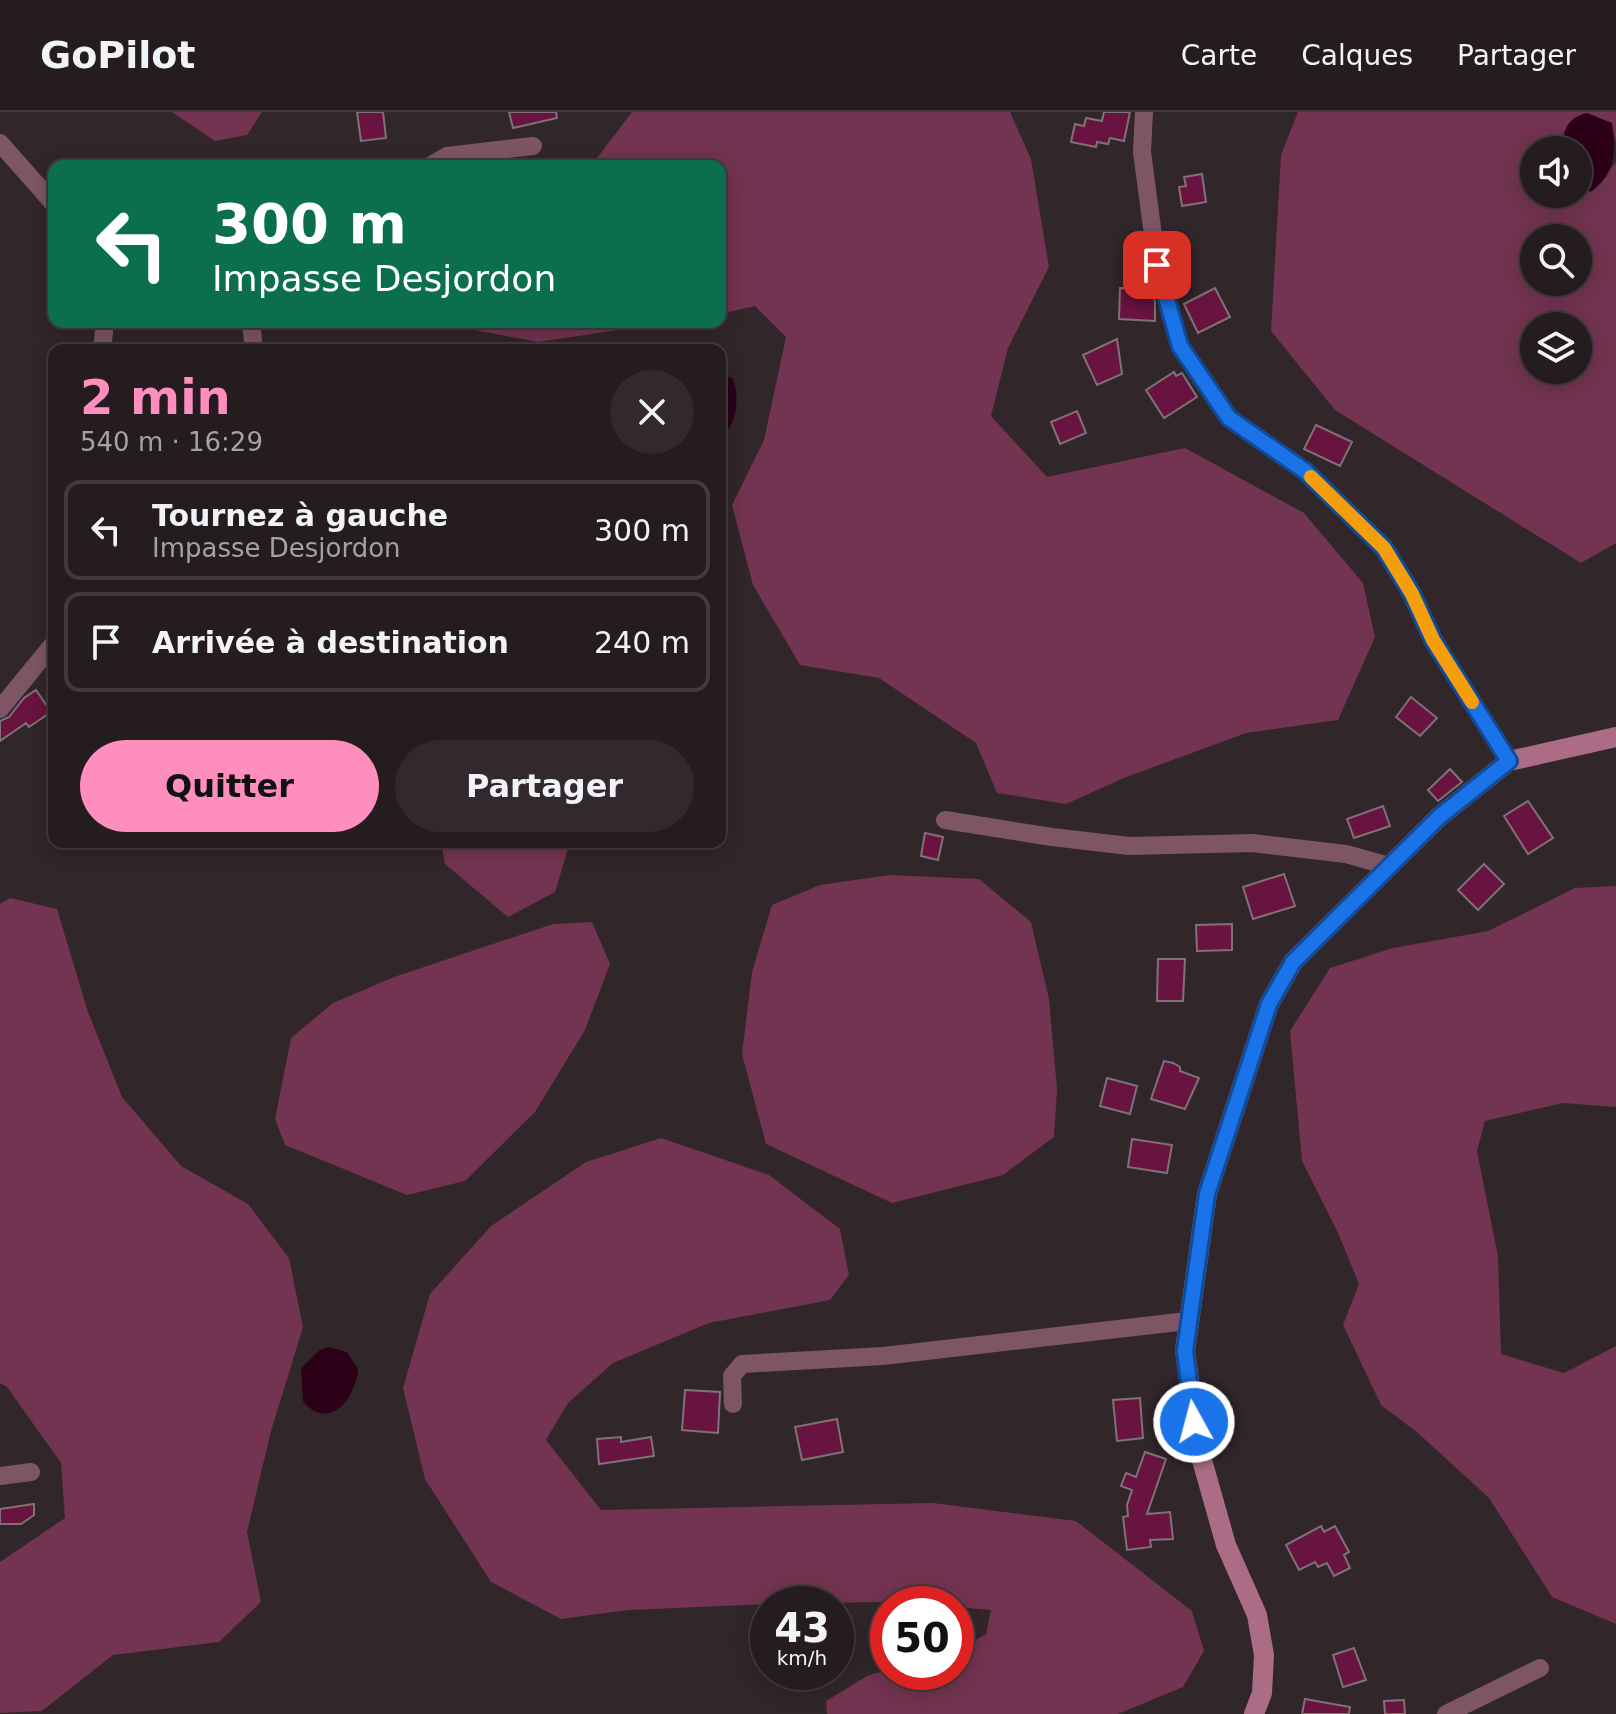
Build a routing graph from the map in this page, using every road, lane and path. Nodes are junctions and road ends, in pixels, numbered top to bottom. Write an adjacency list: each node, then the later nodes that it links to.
1 (1144, 112): 9 (street)
2 (0, 143): 5 (street)
3 (533, 146): 4 (street)
4 (440, 160)
5 (48, 197)
6 (48, 650): 7 (street)
7 (0, 709)
8 (1616, 737): 9 (main road)
9 (1509, 761): 11 (main road)
10 (945, 820): 11 (street)
11 (1389, 866): 12 (main road)
12 (1187, 1321): 13 (street); 17 (main road)
13 (733, 1404)
14 (31, 1472): 15 (street)
15 (0, 1476)
16 (1540, 1668): 18 (street)
17 (1254, 1714)
18 (1446, 1714)

